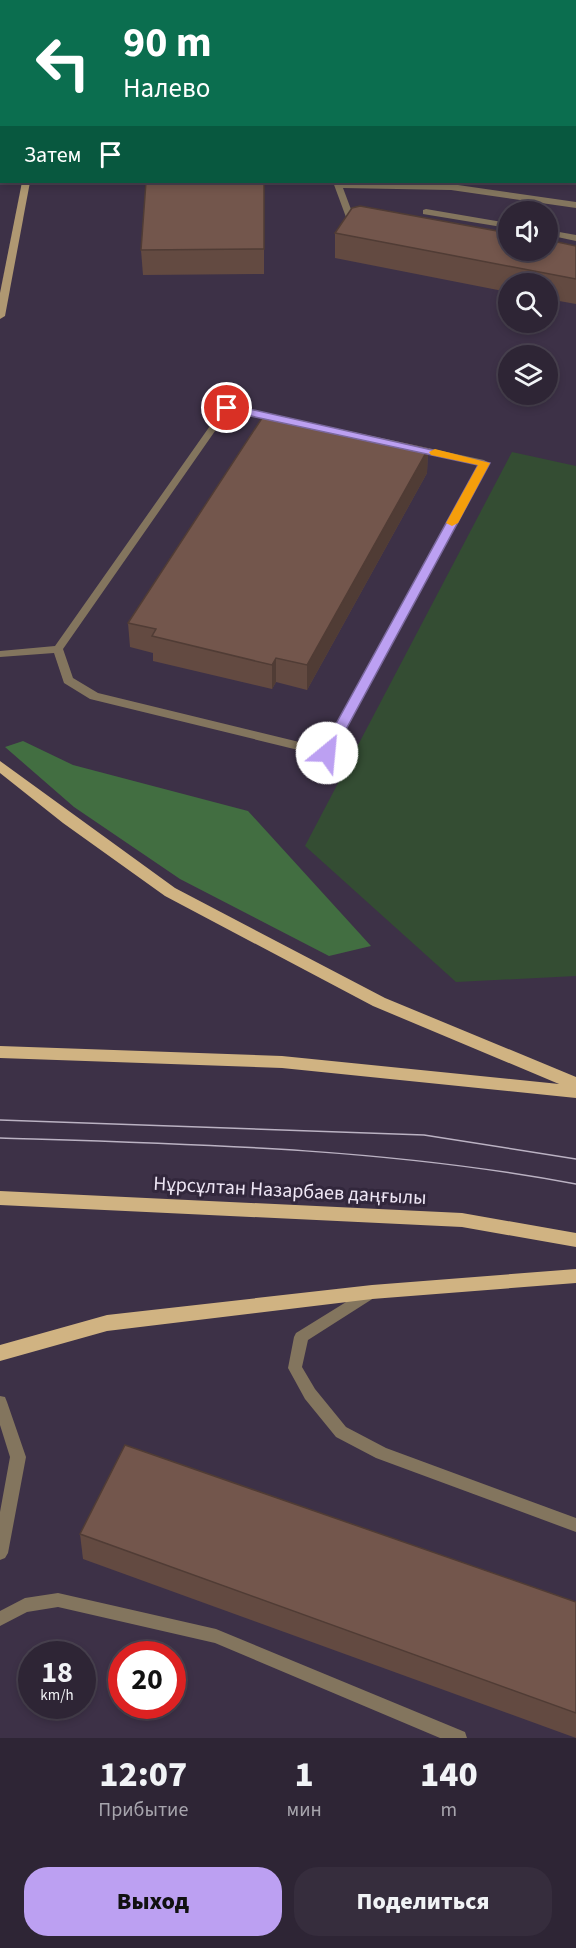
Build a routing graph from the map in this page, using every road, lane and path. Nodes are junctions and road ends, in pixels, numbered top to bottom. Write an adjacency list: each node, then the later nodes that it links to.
1 (26, 183): 10 (main road)
2 (338, 183): 3 (lane); 7 (lane)
3 (441, 184): 4 (lane)
4 (576, 205)
5 (426, 212): 6 (lane)
6 (498, 224)
7 (354, 230)
8 (558, 235): 9 (lane)
9 (576, 238)
10 (0, 316)
11 (58, 649): 11 (lane); 12 (lane)
12 (0, 654)
13 (0, 765): 15 (main road)
14 (0, 1052): 16 (main road)
15 (576, 1084)
16 (576, 1092)
17 (0, 1198): 18 (main road, Нұрсұлтан Назарбаев даңғылы)
18 (576, 1240)
19 (576, 1275): 20 (main road)
20 (372, 1292): 21 (main road); 23 (lane)
21 (0, 1353)
22 (0, 1402): 24 (lane)
23 (576, 1525)
24 (0, 1553)
25 (0, 1619): 26 (lane)
26 (459, 1738)

